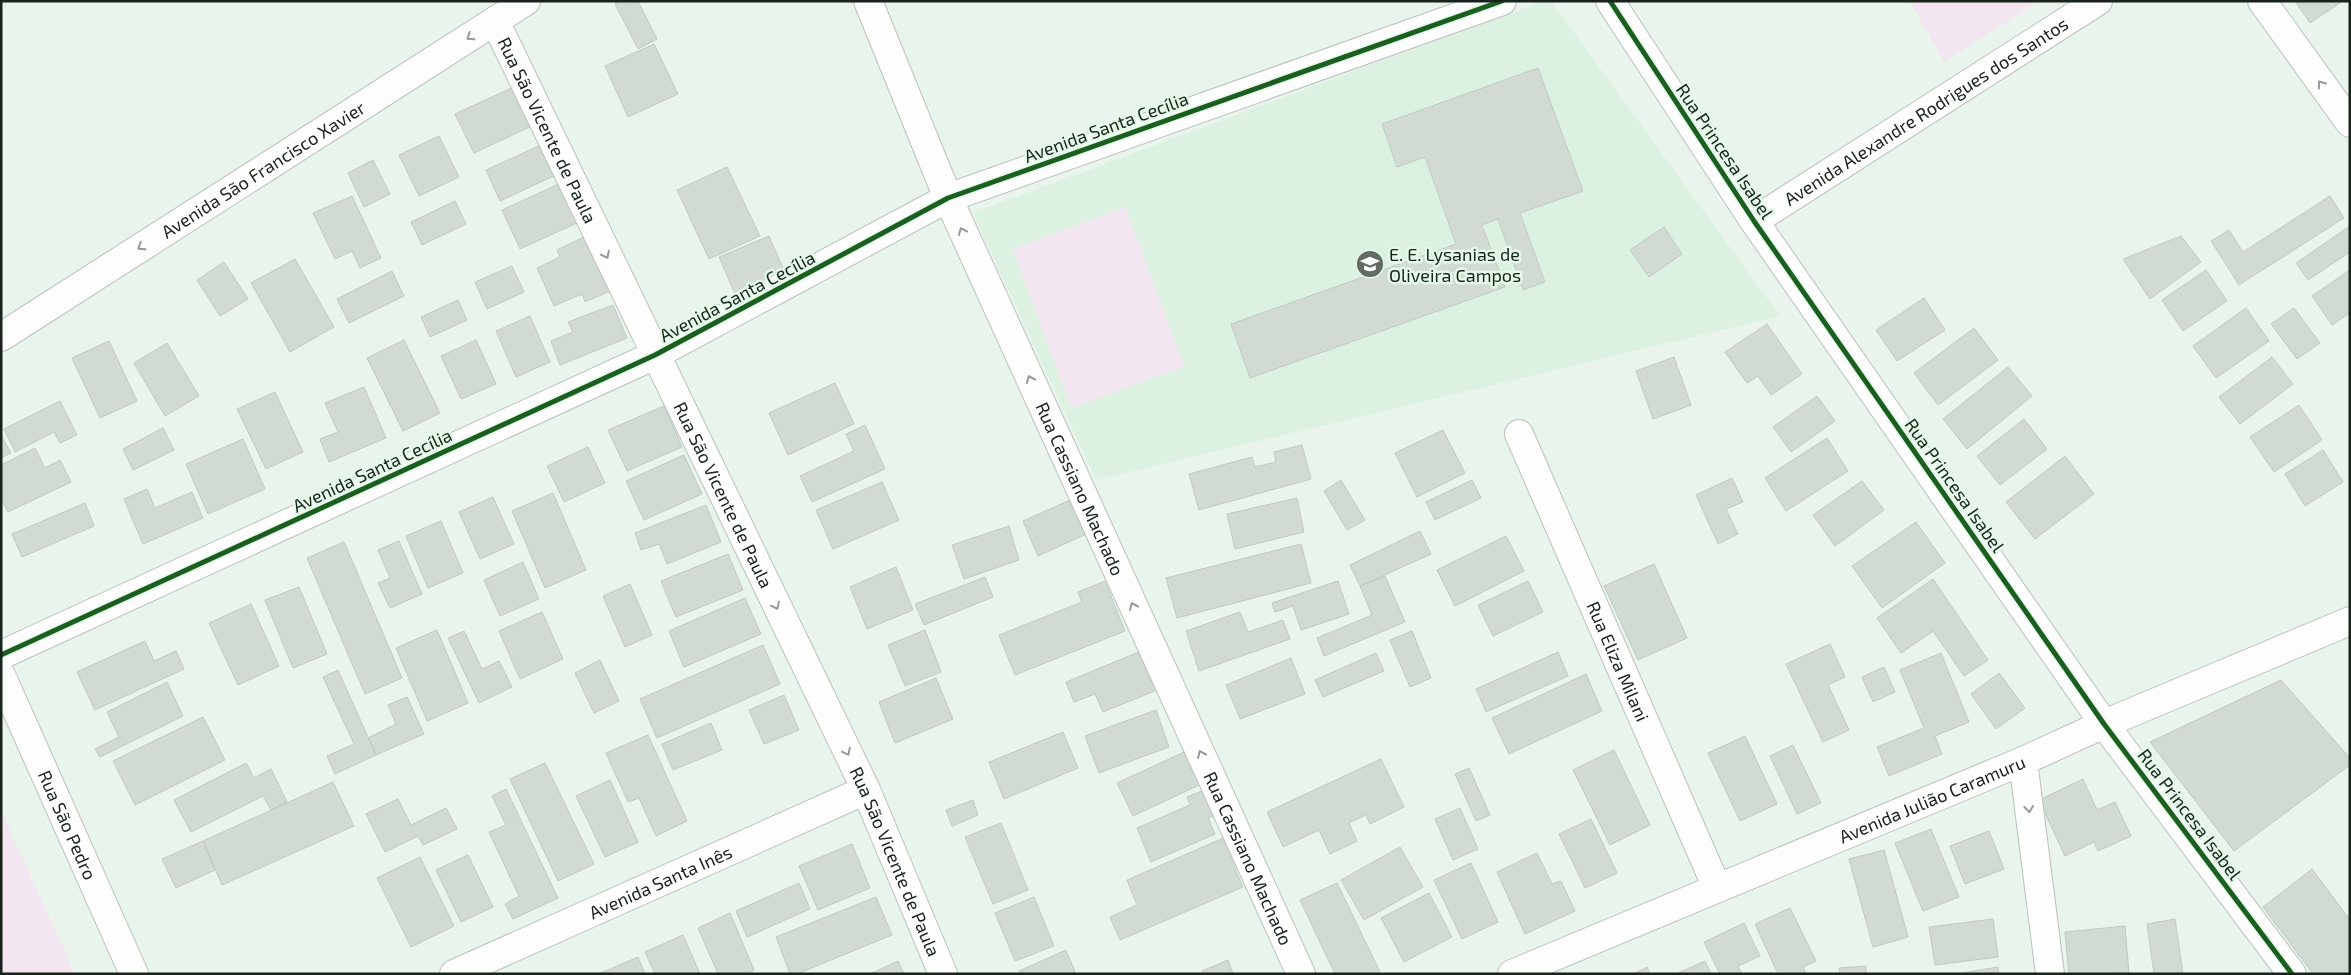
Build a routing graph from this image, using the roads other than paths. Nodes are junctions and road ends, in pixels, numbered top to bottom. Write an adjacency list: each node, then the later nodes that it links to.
1 (526, 1): 7 (street, Avenida São Francisco Xavier)
2 (868, 1): 9 (street, Rua Cassiano Machado)
3 (1502, 1): 9 (street, Avenida Santa Cecília)
4 (1610, 1): 10 (street, Rua Princesa Isabel)
5 (2098, 1): 10 (street, Avenida Alexandre Rodrigues dos Santos)
6 (2262, 1): 8 (street, one-way to 6)
7 (495, 21): 11 (street, Avenida São Francisco Xavier, one-way to 11); 12 (street, Rua São Vicente de Paula, one-way to 12)
8 (2350, 123)
9 (948, 198): 12 (street, Avenida Santa Cecília); 24 (street, Rua Cassiano Machado, one-way to 9)
10 (1754, 221): 17 (street, Rua Princesa Isabel)
11 (1, 336)
12 (655, 355): 15 (street, Avenida Santa Cecília); 19 (street, Rua São Vicente de Paula, one-way to 19)
13 (1519, 434): 20 (street, Rua Eliza Milani)
14 (2350, 620): 17 (street, Avenida Julião Caramuru)
15 (1, 656)
16 (1, 675): 21 (street, Rua São Pedro)
17 (2104, 724): 18 (street, Avenida Julião Caramuru); 27 (street, Rua Princesa Isabel)
18 (2023, 761): 20 (street, Avenida Julião Caramuru); 26 (street, one-way to 26)
19 (866, 790): 22 (street, Avenida Santa Inês); 23 (street, Rua São Vicente de Paula)
20 (1717, 888): 25 (street, Avenida Julião Caramuru)
21 (134, 974)
22 (454, 974)
23 (943, 974)
24 (1300, 974)
25 (1512, 974)
26 (2050, 974)
27 (2292, 974)

